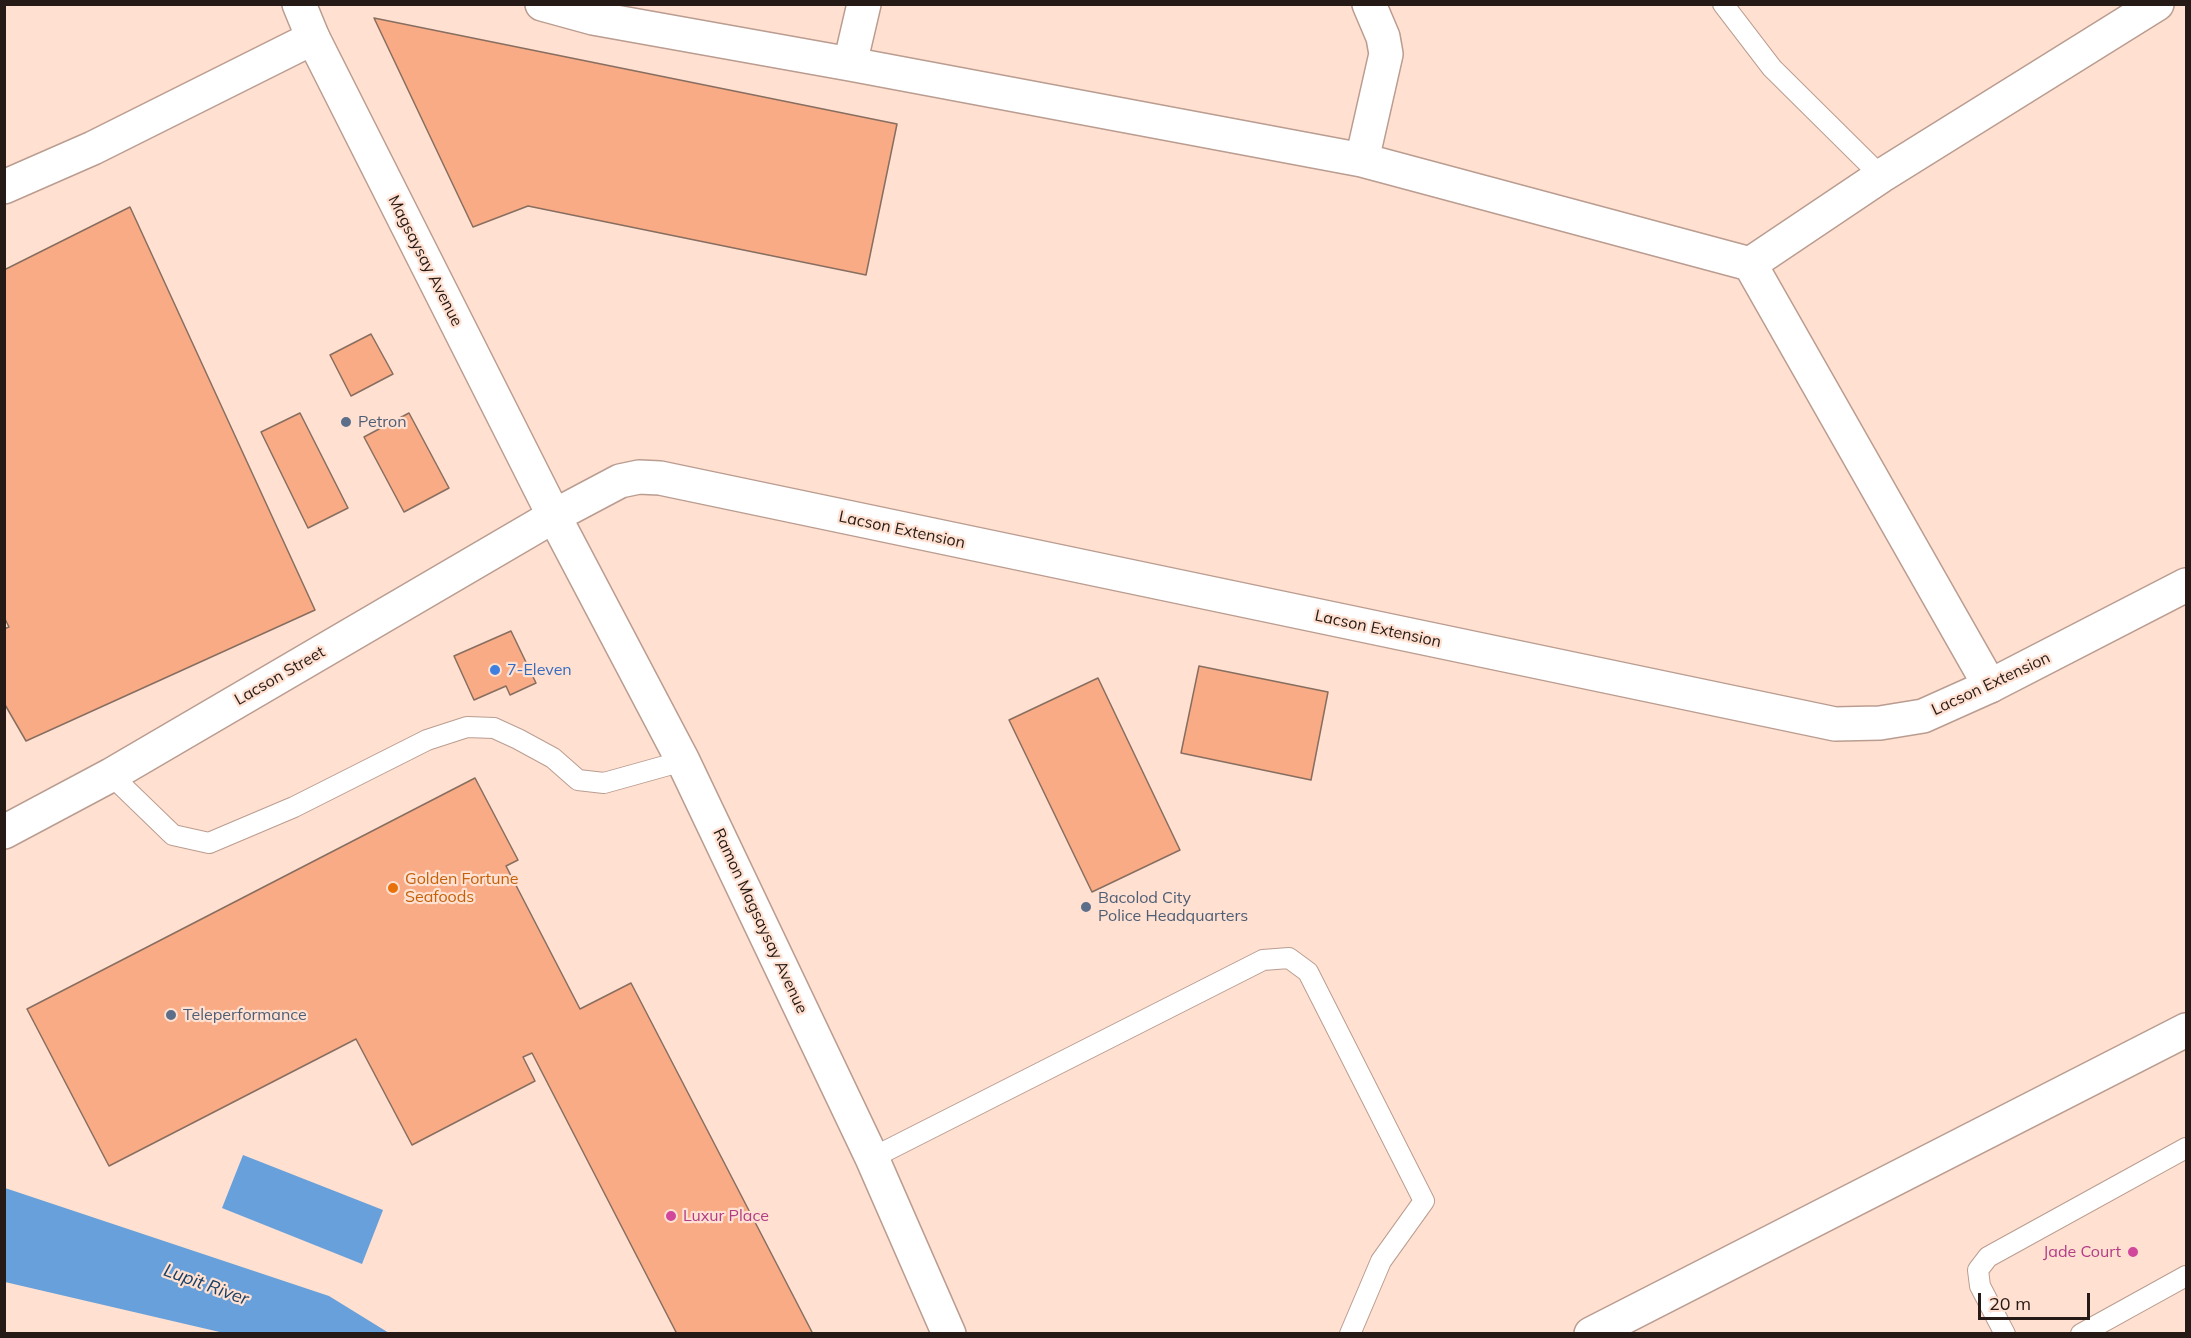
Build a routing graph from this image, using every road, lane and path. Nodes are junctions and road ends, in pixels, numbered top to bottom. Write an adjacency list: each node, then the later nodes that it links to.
1 (299, 4): 7 (street, Magsaysay Avenue)
2 (542, 4): 8 (street)
3 (864, 4): 8 (street)
4 (1369, 4): 9 (street)
5 (1723, 4): 10 (lane)
6 (2157, 4): 10 (street)
7 (313, 38): 11 (street); 13 (street, Magsaysay Avenue)
8 (850, 64): 9 (street)
9 (1362, 160): 12 (street)
10 (1881, 176): 12 (street)
11 (4, 187)
12 (1750, 264): 15 (street)
13 (554, 516): 15 (street, Lacson Extension); 16 (street, Ramon Magsaysay Avenue); 17 (street, Lacson Street)
14 (2187, 585): 15 (street, Lacson Extension)
15 (1990, 686)
16 (683, 761): 17 (lane); 21 (street, Ramon Magsaysay Avenue)
17 (111, 776): 18 (street, Lacson Street)
18 (4, 832)
19 (2187, 1030): 25 (street)
20 (2187, 1148): 26 (lane)
21 (873, 1158): 23 (street, Ramon Magsaysay Avenue); 24 (lane)
22 (2187, 1276): 27 (lane)
23 (950, 1334)
24 (1350, 1334)
25 (1591, 1334)
26 (2005, 1334)
27 (2081, 1334)

